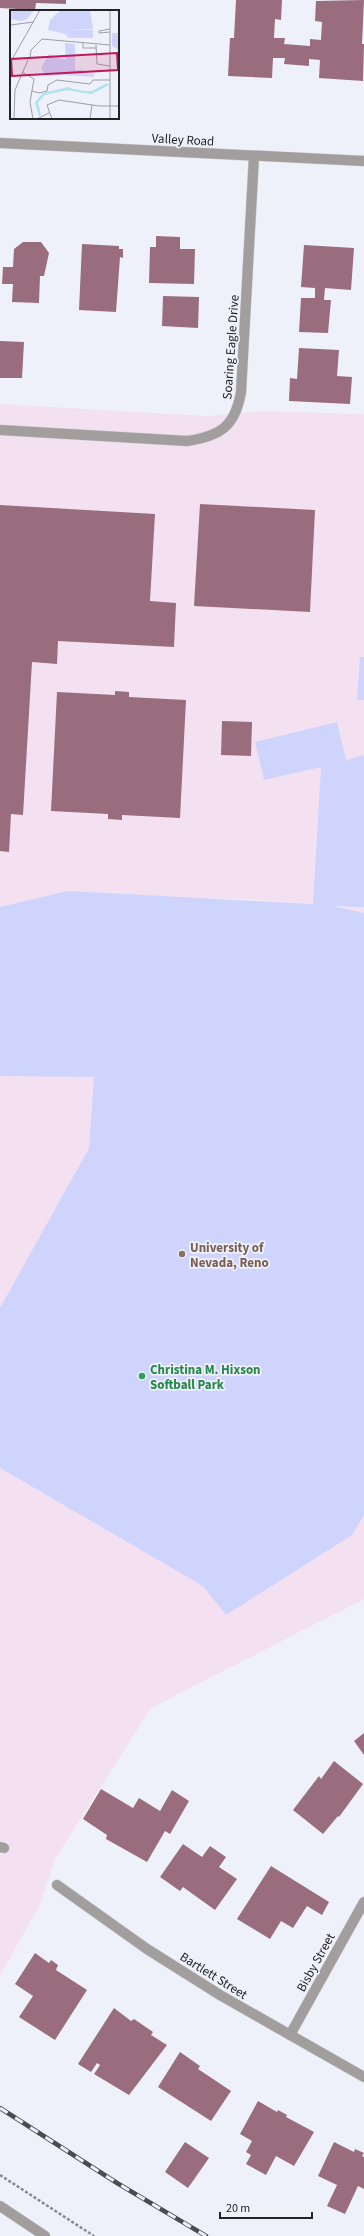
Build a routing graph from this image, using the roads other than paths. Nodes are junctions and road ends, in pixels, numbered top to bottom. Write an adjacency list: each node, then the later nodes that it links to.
1 (0, 143): 2 (street, Valley Road)
2 (254, 156): 3 (street, Valley Road); 4 (street, Soaring Eagle Drive)
3 (364, 161)
4 (0, 430)
5 (57, 1885): 7 (street, Bartlett Street)
6 (364, 1902): 7 (street, Bisby Street)
7 (290, 2035): 8 (street, Bartlett Street)
8 (364, 2077)
9 (0, 2206): 10 (street)
10 (42, 2235)

